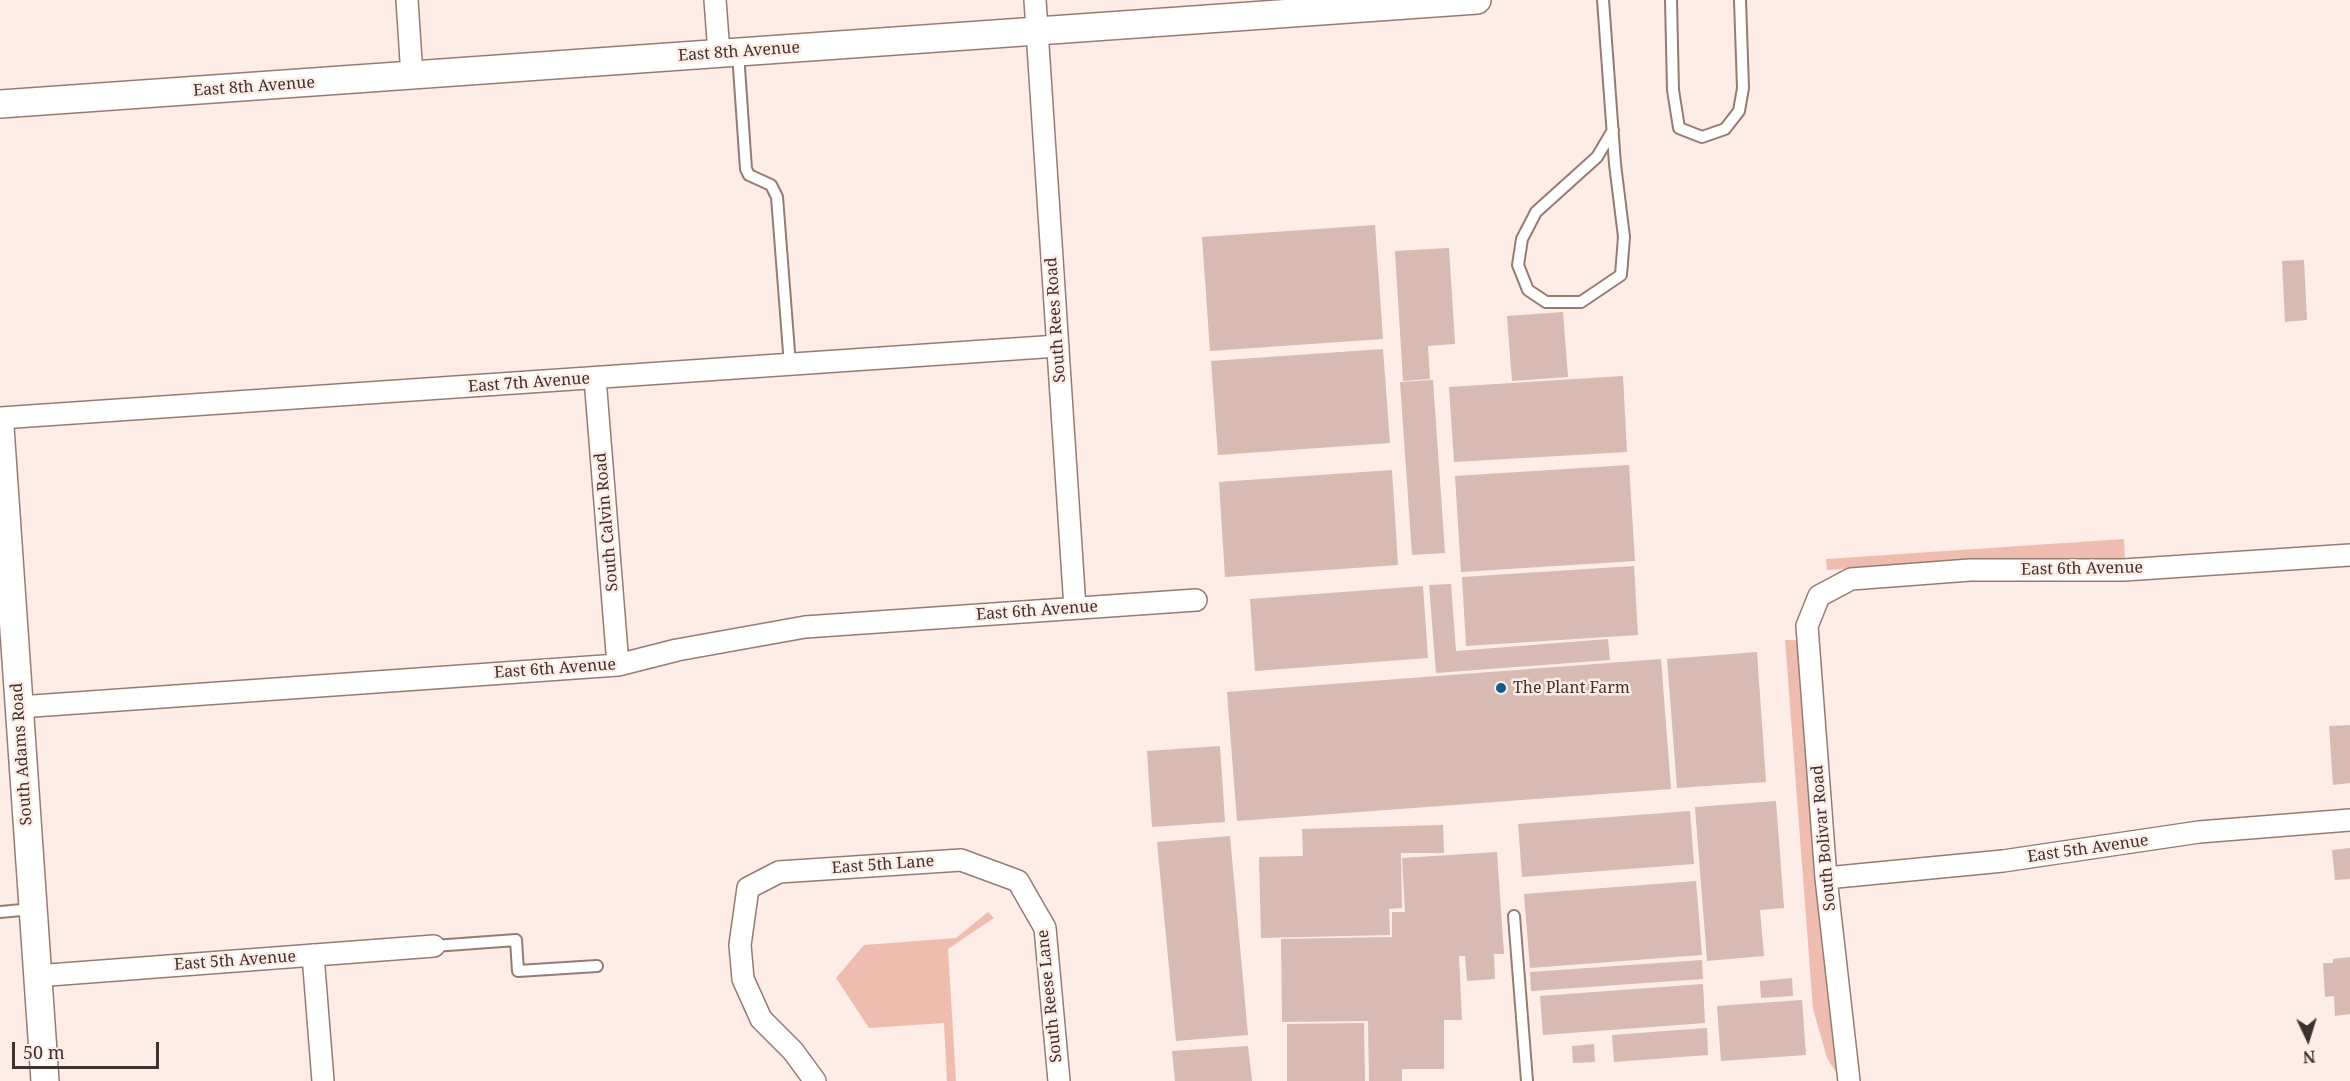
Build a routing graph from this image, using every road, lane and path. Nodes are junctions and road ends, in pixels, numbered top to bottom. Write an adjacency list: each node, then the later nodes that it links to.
1 (407, 0): 11 (street)
2 (715, 0): 10 (street)
3 (1035, 0): 9 (street, South Rees Road)
4 (1477, 0): 8 (street, East 8th Avenue)
5 (1603, 0): 13 (lane)
6 (1671, 0): 7 (lane)
7 (1740, 0)
8 (1316, 6): 9 (street, East 8th Avenue)
9 (1037, 31): 10 (street, East 8th Avenue); 14 (street, South Rees Road)
10 (729, 52): 11 (street, East 8th Avenue); 15 (lane)
11 (412, 76): 12 (street, East 8th Avenue)
12 (0, 104)
13 (1613, 130): 13 (lane)
14 (1058, 346): 15 (street, East 7th Avenue); 22 (street, South Rees Road)
15 (790, 365): 16 (street, East 7th Avenue)
16 (596, 378): 17 (street, East 7th Avenue); 24 (street, South Calvin Road)
17 (0, 418)
18 (0, 427): 23 (street, South Adams Road)
19 (2350, 555): 20 (street, East 6th Avenue)
20 (1819, 596): 27 (street, South Bolivar Road)
21 (1196, 600): 22 (street, East 6th Avenue)
22 (1075, 608): 24 (street, East 6th Avenue)
23 (7, 637): 25 (street, South Adams Road)
24 (618, 665): 25 (street, East 6th Avenue)
25 (19, 707): 29 (street, South Adams Road)
26 (2350, 820): 27 (street, East 5th Avenue)
27 (1826, 878): 41 (street, South Bolivar Road)
28 (1018, 881): 38 (street, East 5th Lane); 39 (street, South Reese Lane)
29 (32, 909): 30 (lane); 35 (street, South Adams Road)
30 (0, 912)
31 (1514, 916): 40 (lane)
32 (434, 946): 33 (street, East 5th Avenue); 34 (lane)
33 (313, 955): 35 (street, East 5th Avenue); 37 (street)
34 (597, 966)
35 (36, 976): 36 (street, South Adams Road)
36 (45, 1081)
37 (323, 1081)
38 (815, 1081)
39 (1059, 1081)
40 (1527, 1081)
41 (1849, 1081)

